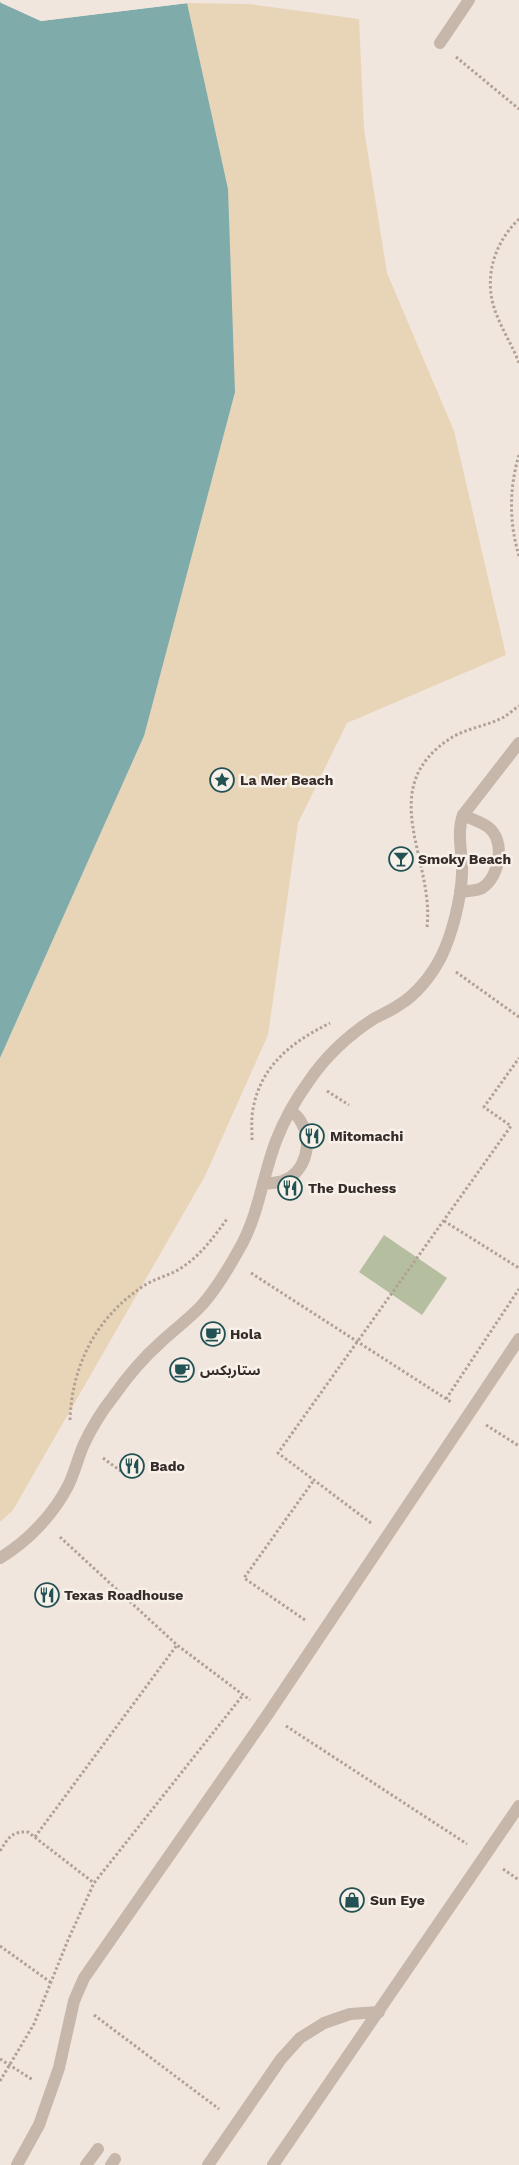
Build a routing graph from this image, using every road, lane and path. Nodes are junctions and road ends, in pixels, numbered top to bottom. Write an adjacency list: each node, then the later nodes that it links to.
1 (469, 0): 2 (street)
2 (440, 43): 3 (path)
3 (519, 109)
4 (519, 219): 5 (path)
5 (519, 363)
6 (519, 455): 7 (path)
7 (519, 556)
8 (519, 743): 9 (street)
9 (463, 815): 10 (street); 10 (street)
10 (460, 892): 11 (street)
11 (440, 960): 12 (path); 14 (street)
12 (519, 1017)
13 (519, 1058): 16 (path)
14 (291, 1110): 15 (street); 15 (street)
15 (263, 1184): 17 (street)
16 (444, 1221): 18 (path); 21 (path)
17 (233, 1261): 21 (path); 26 (street)
18 (519, 1268)
19 (519, 1288): 22 (path)
20 (519, 1339): 23 (street)
21 (358, 1342): 22 (path); 25 (path)
22 (446, 1399): 23 (path)
23 (469, 1414): 24 (path); 27 (street)
24 (519, 1446)
25 (314, 1480): 27 (path); 29 (path)
26 (44, 1522): 28 (street); 30 (path)
27 (388, 1535): 29 (street)
28 (0, 1558)
29 (322, 1633): 32 (street)
30 (177, 1645): 31 (path); 34 (path)
31 (243, 1695): 32 (path); 37 (path)
32 (268, 1714): 36 (path); 40 (street)
33 (519, 1806): 36 (street)
34 (35, 1836): 35 (path); 37 (path)
35 (0, 1851)
36 (485, 1856): 41 (street)
37 (94, 1883): 39 (path)
38 (0, 1946): 39 (path)
39 (52, 1984): 40 (path); 43 (path)
40 (74, 2001): 45 (street); 46 (path)
41 (379, 2012): 50 (street); 51 (street)
42 (0, 2059): 43 (path)
43 (9, 2065): 44 (path); 45 (path)
44 (0, 2081)
45 (51, 2091): 48 (street)
46 (219, 2109)
47 (98, 2149): 49 (street)
48 (18, 2165)
49 (86, 2165)
50 (208, 2165)
51 (274, 2165)

